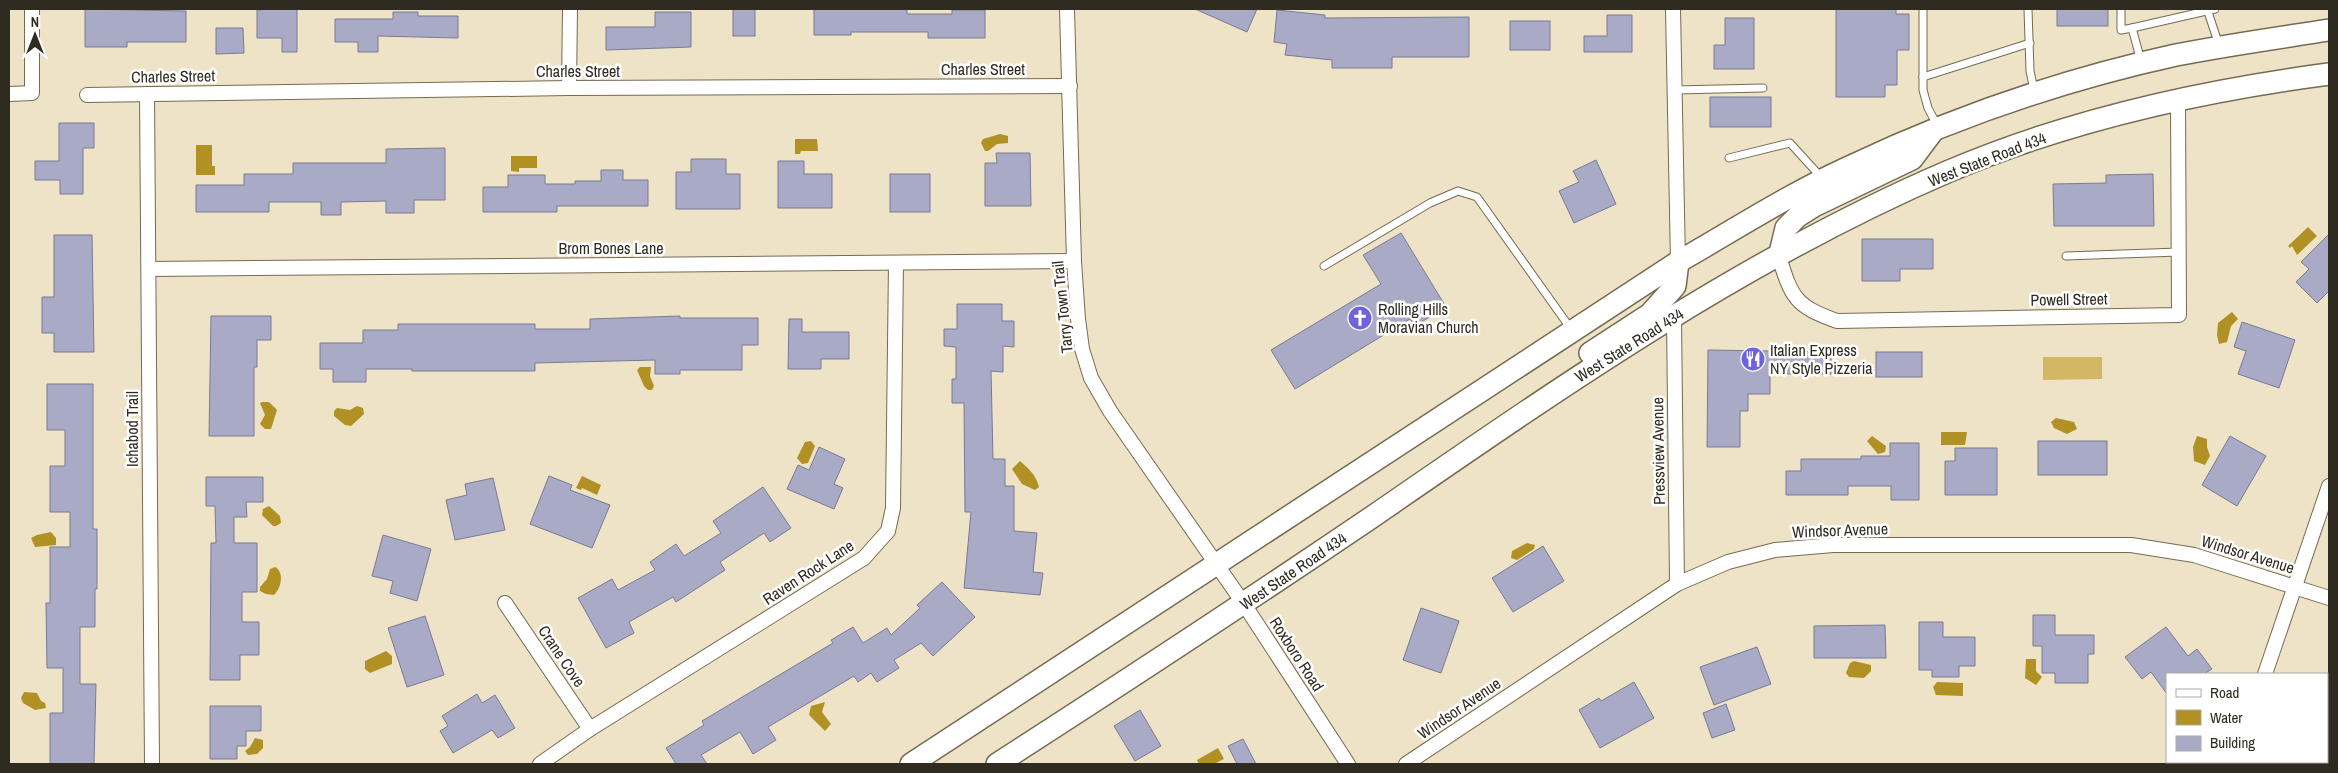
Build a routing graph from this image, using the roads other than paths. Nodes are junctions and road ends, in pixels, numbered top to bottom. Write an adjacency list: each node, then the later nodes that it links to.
1 (32, 9): 21 (street)
2 (570, 9): 17 (street)
3 (1068, 9): 16 (street, Tarry Town Trail)
4 (1673, 9): 19 (street)
5 (1923, 9): 15 (lane)
6 (2028, 9): 11 (lane)
7 (2121, 9): 9 (lane)
8 (2212, 10): 9 (lane); 12 (lane)
9 (2132, 28): 13 (lane)
10 (2329, 30): 12 (main road)
11 (2030, 43): 15 (lane); 20 (lane)
12 (2219, 47): 13 (main road)
13 (2142, 64): 20 (main road)
14 (2329, 74): 24 (main road, West State Road 434)
15 (1923, 77): 25 (lane)
16 (1070, 86): 17 (street, Charles Street); 31 (street, Tarry Town Trail)
17 (569, 88): 23 (street, Charles Street)
18 (1763, 88): 19 (lane)
19 (1675, 90): 32 (street)
20 (2034, 93): 25 (main road)
21 (9, 94)
22 (86, 94): 23 (street, Charles Street)
23 (147, 94): 35 (street, Ichabod Trail)
24 (2178, 100): 28 (street, Powell Street); 30 (main road, West State Road 434)
25 (1937, 128): 27 (main road); 30 (main road)
26 (1729, 158): 27 (lane)
27 (1823, 180): 32 (main road)
28 (2179, 252): 29 (lane); 30 (street, Powell Street)
29 (2066, 256)
30 (1779, 257): 36 (main road, West State Road 434)
31 (1074, 260): 33 (street, Brom Bones Lane); 40 (street, Tarry Town Trail)
32 (1678, 262): 37 (main road); 38 (main road)
33 (896, 263): 35 (street, Brom Bones Lane); 47 (street, Raven Rock Lane)
34 (1324, 266): 37 (lane)
35 (149, 269): 48 (street, Ichabod Trail)
36 (1674, 318): 38 (main road, West State Road 434); 41 (street, Pressview Avenue)
37 (1572, 331): 40 (main road)
38 (1560, 389): 45 (main road, West State Road 434)
39 (2329, 486): 42 (street)
40 (1215, 564): 45 (street, Roxboro Road); 50 (main road)
41 (1677, 584): 42 (street, Windsor Avenue); 53 (street, Windsor Avenue)
42 (2294, 586): 43 (street, Windsor Avenue); 46 (street)
43 (2329, 598)
44 (505, 603): 47 (street, Crane Cove)
45 (1244, 604): 51 (main road, West State Road 434); 52 (street, Roxboro Road)
46 (2266, 673)
47 (590, 729): 49 (street, Raven Rock Lane)
48 (152, 764)
49 (540, 764)
50 (911, 764)
51 (997, 764)
52 (1348, 764)
53 (1406, 764)

